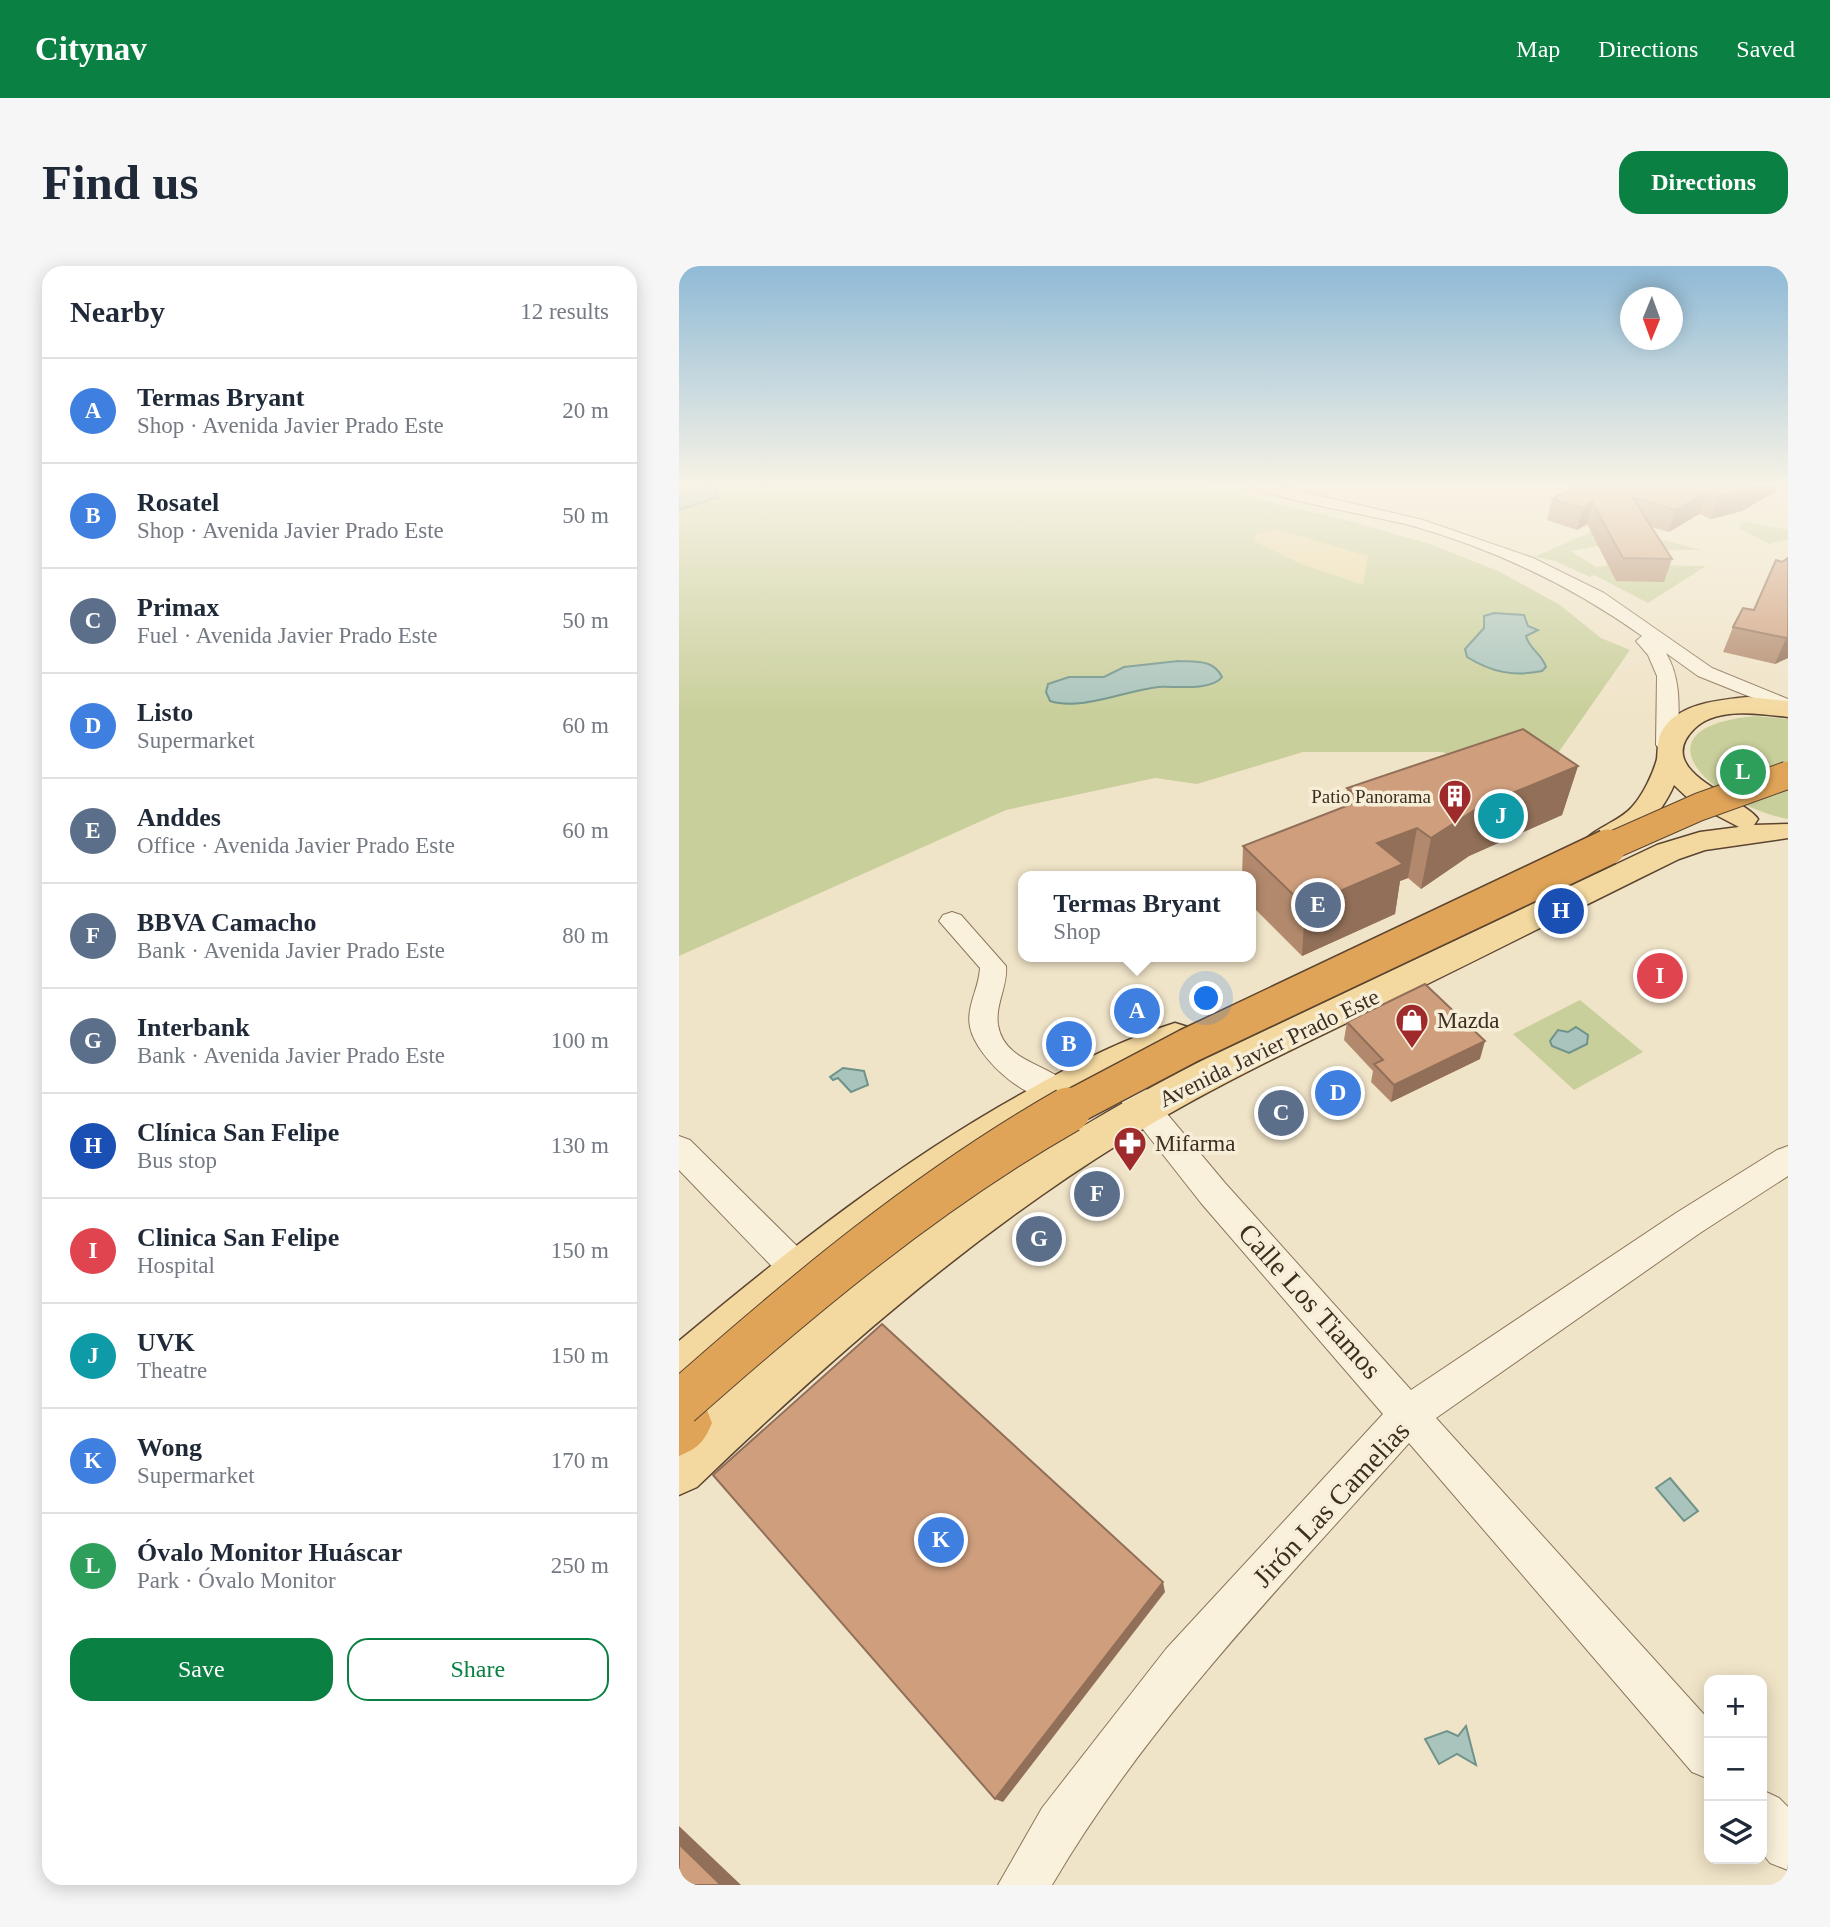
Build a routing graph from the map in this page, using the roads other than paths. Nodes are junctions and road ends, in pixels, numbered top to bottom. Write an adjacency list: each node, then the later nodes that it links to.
1 (1511, 562): 4 (street)
2 (1528, 562): 3 (street)
3 (1788, 707): 4 (main road, Avenida Javier Prado Este)
4 (1668, 753): 7 (main road); 8 (main road, Avenida Javier Prado Este)
5 (1788, 775): 19 (highway, bridge)
6 (1788, 790): 19 (highway)
7 (1784, 831): 10 (main road, Avenida Javier Prado Este)
8 (1486, 896): 10 (main road); 11 (main road, Avenida Javier Prado Este)
9 (953, 921): 12 (street)
10 (1515, 925): 13 (main road, Avenida Javier Prado Este)
11 (1127, 1059): 12 (main road, Avenida Javier Prado Este); 13 (street, Calle Los Tiamos)
12 (1057, 1091): 16 (main road, Avenida Javier Prado Este)
13 (1143, 1110): 18 (street, Calle Los Tiamos); 19 (main road, Avenida Javier Prado Este)
14 (679, 1149): 16 (street)
15 (1788, 1159): 18 (street, Jirón Las Camelias)
16 (798, 1270): 17 (main road, Avenida Javier Prado Este)
17 (679, 1372)
18 (1410, 1413): 20 (street, Calle Los Tiamos); 23 (street, Jirón Las Camelias)
19 (681, 1432)
20 (1704, 1749)
21 (1767, 1821): 22 (street)
22 (1788, 1845)
23 (1023, 1885)

